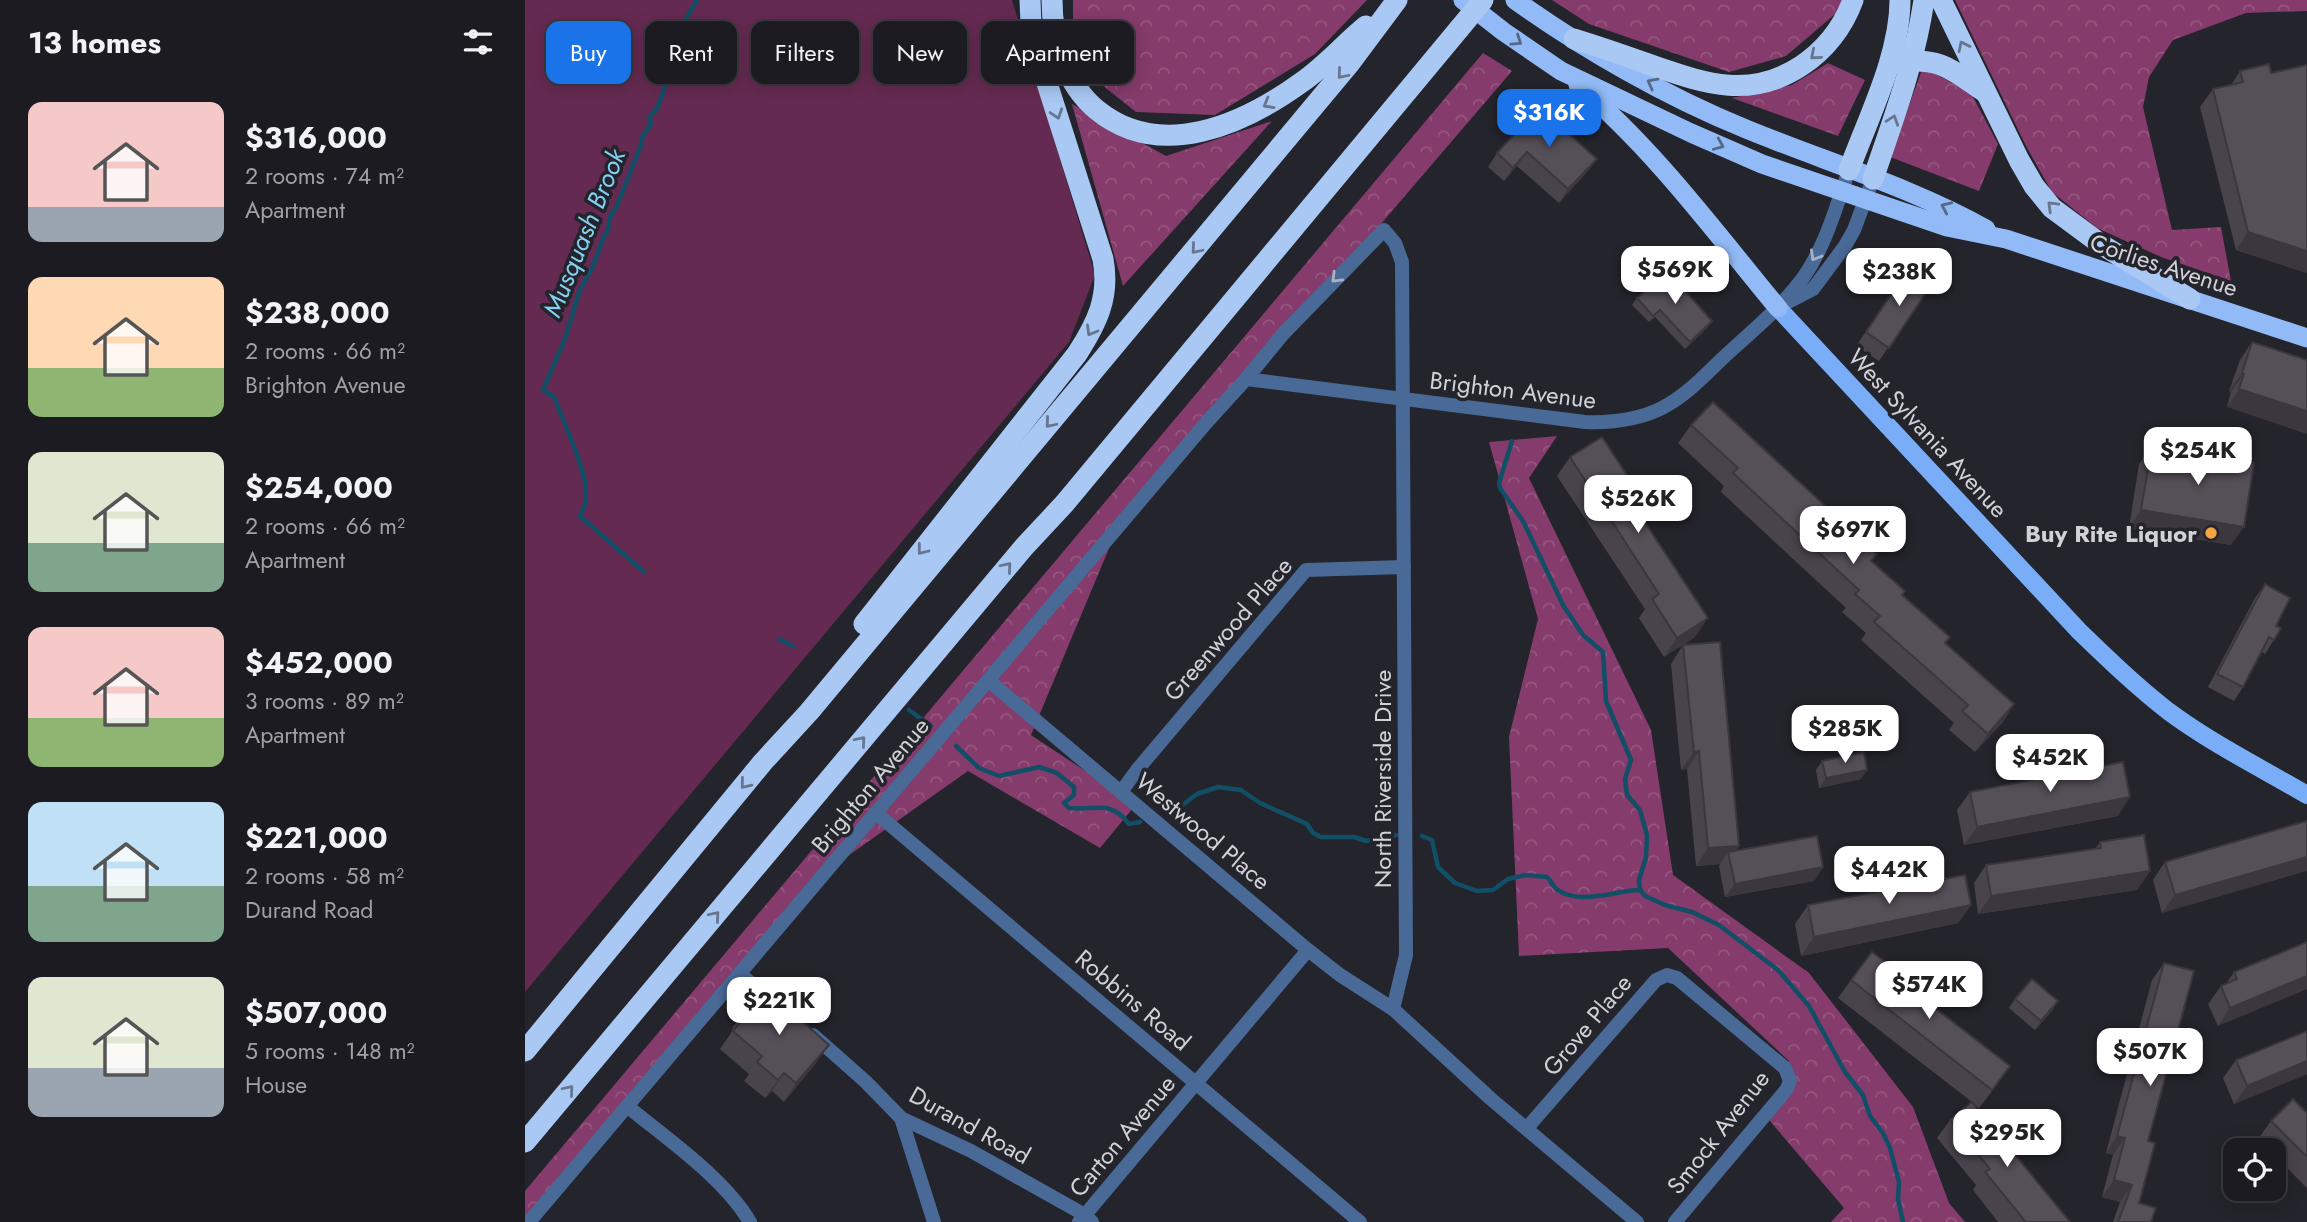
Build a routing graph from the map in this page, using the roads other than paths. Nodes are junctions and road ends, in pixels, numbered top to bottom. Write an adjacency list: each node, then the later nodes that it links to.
1 (1030, 0): 29 (highway, one-way to 29)
2 (1052, 0): 3 (highway, one-way to 2)
3 (1397, 0): 29 (highway, one-way to 29)
4 (1463, 0): 14 (highway, one-way to 14)
5 (1483, 0): 44 (highway, one-way to 5, bridge)
6 (1515, 0): 11 (highway)
7 (1853, 0): 11 (highway, one-way to 11)
8 (1900, 0): 13 (highway)
9 (1924, 0): 12 (highway)
10 (1941, 0): 15 (highway, one-way to 10)
11 (1574, 39): 16 (highway, one-way to 11)
12 (1912, 61): 13 (highway); 15 (highway); 17 (highway, one-way to 12)
13 (1889, 63): 16 (highway)
14 (1561, 71): 18 (highway, one-way to 18); 23 (highway)
15 (1985, 92): 22 (highway, one-way to 15)
16 (1849, 170): 17 (highway); 18 (street, Brighton Avenue)
17 (1873, 179): 19 (street, Brighton Avenue); 21 (highway, one-way to 17)
18 (1841, 192): 19 (highway); 23 (street, Brighton Avenue, one-way to 23)
19 (1866, 200): 21 (highway); 23 (street, Brighton Avenue)
20 (1384, 230): 25 (street, Brighton Avenue, one-way to 25); 26 (street, North Riverside Drive)
21 (2006, 239): 22 (highway, Corlies Avenue)
22 (2190, 299): 24 (highway, Corlies Avenue)
23 (1778, 307): 26 (street, Brighton Avenue); 31 (main road, West Sylvania Avenue)
24 (2307, 338)
25 (1246, 379): 26 (street, Brighton Avenue); 28 (street, Brighton Avenue)
26 (1402, 400): 27 (street, North Riverside Drive)
27 (1403, 567): 30 (street, Greenwood Place); 36 (street, North Riverside Drive)
28 (988, 680): 30 (street, Westwood Place); 32 (street, Brighton Avenue)
29 (763, 762): 38 (highway, one-way to 38)
30 (1121, 792): 33 (street, Westwood Place)
31 (2307, 795)
32 (876, 813): 34 (street, Brighton Avenue); 40 (street, Robbins Road)
33 (1308, 950): 36 (street, Westwood Place); 40 (street, Carton Avenue)
34 (740, 974): 35 (street); 41 (street, Brighton Avenue)
35 (782, 1009)
36 (1393, 1009): 43 (street)
37 (803, 1027): 42 (street, Durand Road)
38 (525, 1051)
39 (1785, 1069): 43 (street, Grove Place); 51 (street, Smock Avenue)
40 (1196, 1084): 45 (street, Carton Avenue); 49 (street, Robbins Road)
41 (627, 1106): 46 (street, Brighton Avenue); 47 (street)
42 (901, 1118): 45 (street, Durand Road); 48 (street)
43 (1527, 1128): 50 (street)
44 (525, 1143)
45 (1085, 1220)
46 (529, 1222)
47 (750, 1222)
48 (934, 1222)
49 (1360, 1222)
50 (1637, 1222)
51 (1675, 1222)

